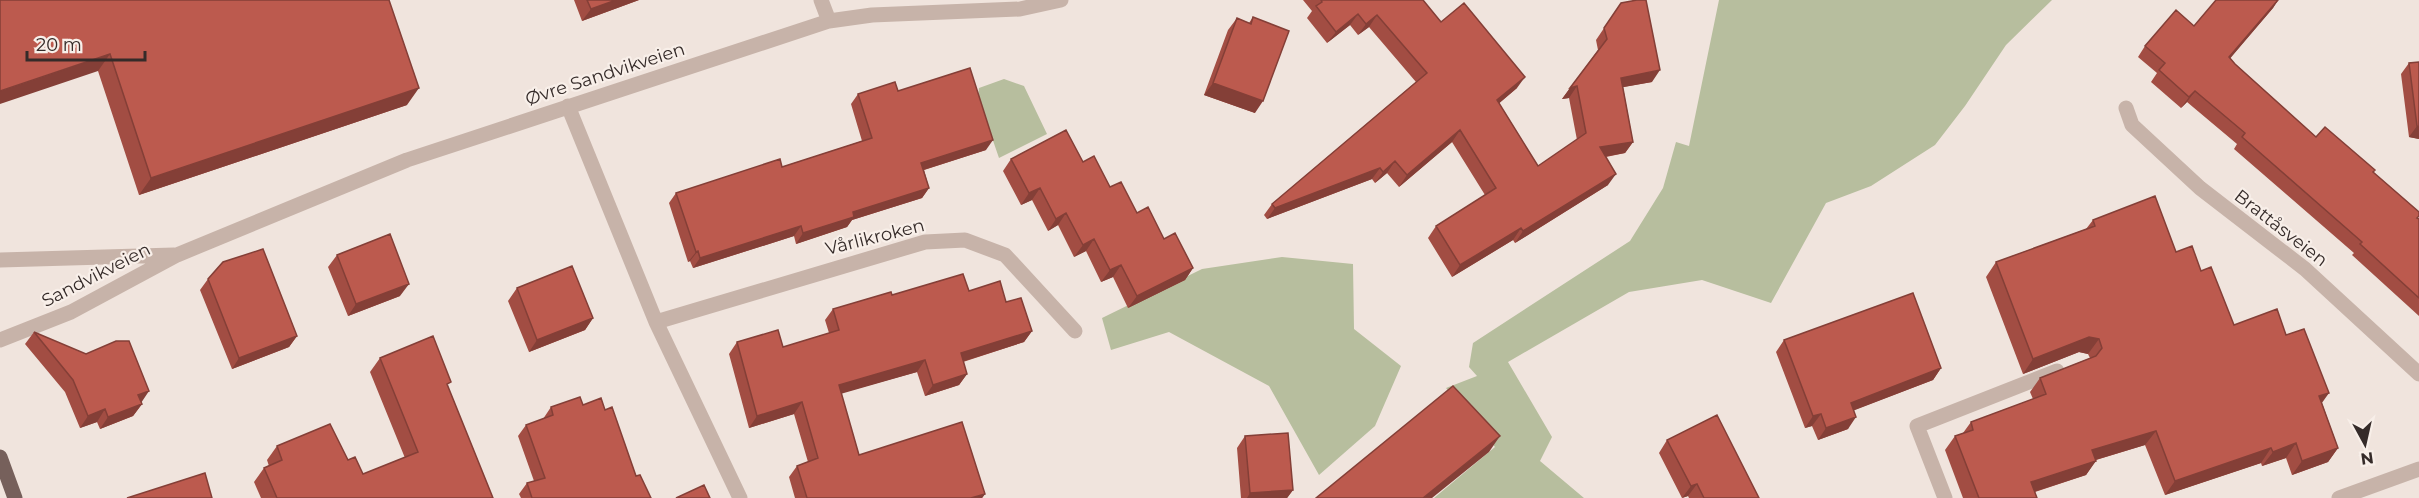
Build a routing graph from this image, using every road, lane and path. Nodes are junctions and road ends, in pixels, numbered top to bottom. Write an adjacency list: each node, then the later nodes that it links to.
1 (821, 0): 3 (street)
2 (1061, 0): 3 (street, Øvre Sandvikveien)
3 (829, 21): 4 (street, Øvre Sandvikveien)
4 (568, 106): 6 (street, Øvre Sandvikveien); 8 (street)
5 (2126, 108): 12 (street, Brattåsveien)
6 (177, 255): 7 (street, Sandvikveien); 10 (street, Sandvikveien)
7 (0, 260)
8 (656, 322): 9 (street, Vårlikroken); 16 (street)
9 (1075, 331)
10 (0, 340)
11 (2071, 366): 17 (street)
12 (2419, 374)
13 (0, 457): 15 (main road)
14 (2419, 469): 18 (street)
15 (15, 498)
16 (740, 498)
17 (1945, 498)
18 (2339, 498)

